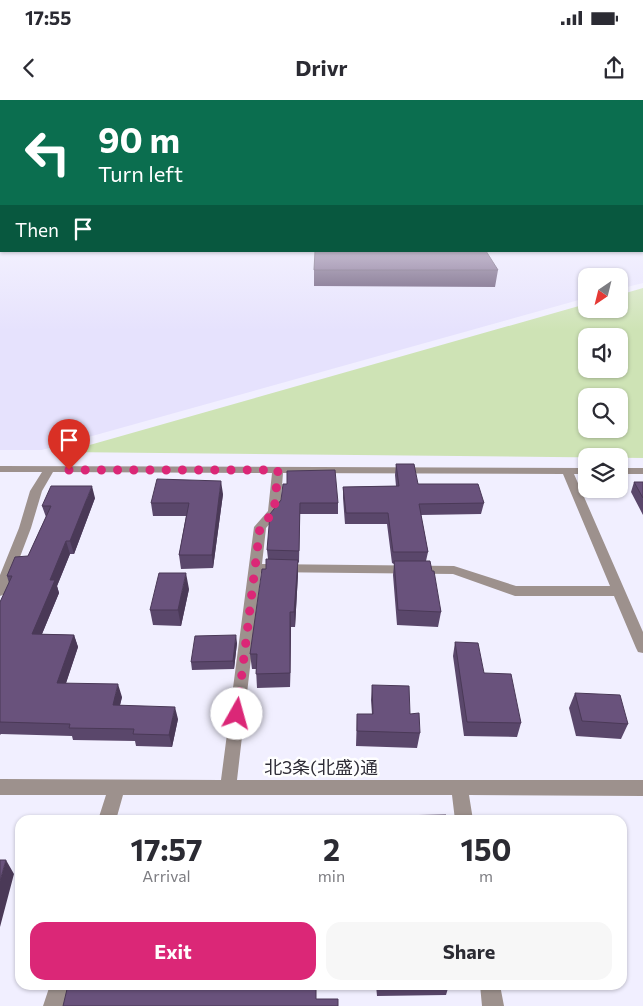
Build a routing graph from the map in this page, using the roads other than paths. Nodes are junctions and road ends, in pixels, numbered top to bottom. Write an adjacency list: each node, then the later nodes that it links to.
1 (0, 469): 2 (street)
2 (50, 469): 3 (street); 9 (street)
3 (278, 470): 4 (street); 8 (street)
4 (567, 471): 5 (street); 10 (street)
5 (578, 471)
6 (628, 471): 7 (street)
7 (643, 471)
8 (255, 568): 10 (street); 14 (street)
9 (0, 591)
10 (619, 591): 11 (street)
11 (643, 648)
12 (0, 787): 13 (street, 北3条(北盛)通)
13 (117, 787): 14 (street, 北3条(北盛)通); 17 (street)
14 (228, 787): 15 (street, 北3条(北盛)通)
15 (459, 787): 16 (street, 北3条(北盛)通); 18 (street)
16 (643, 788)
17 (109, 815)
18 (463, 815)
19 (59, 990): 21 (street)
20 (491, 990): 22 (street)
21 (54, 1006)
22 (493, 1006)

